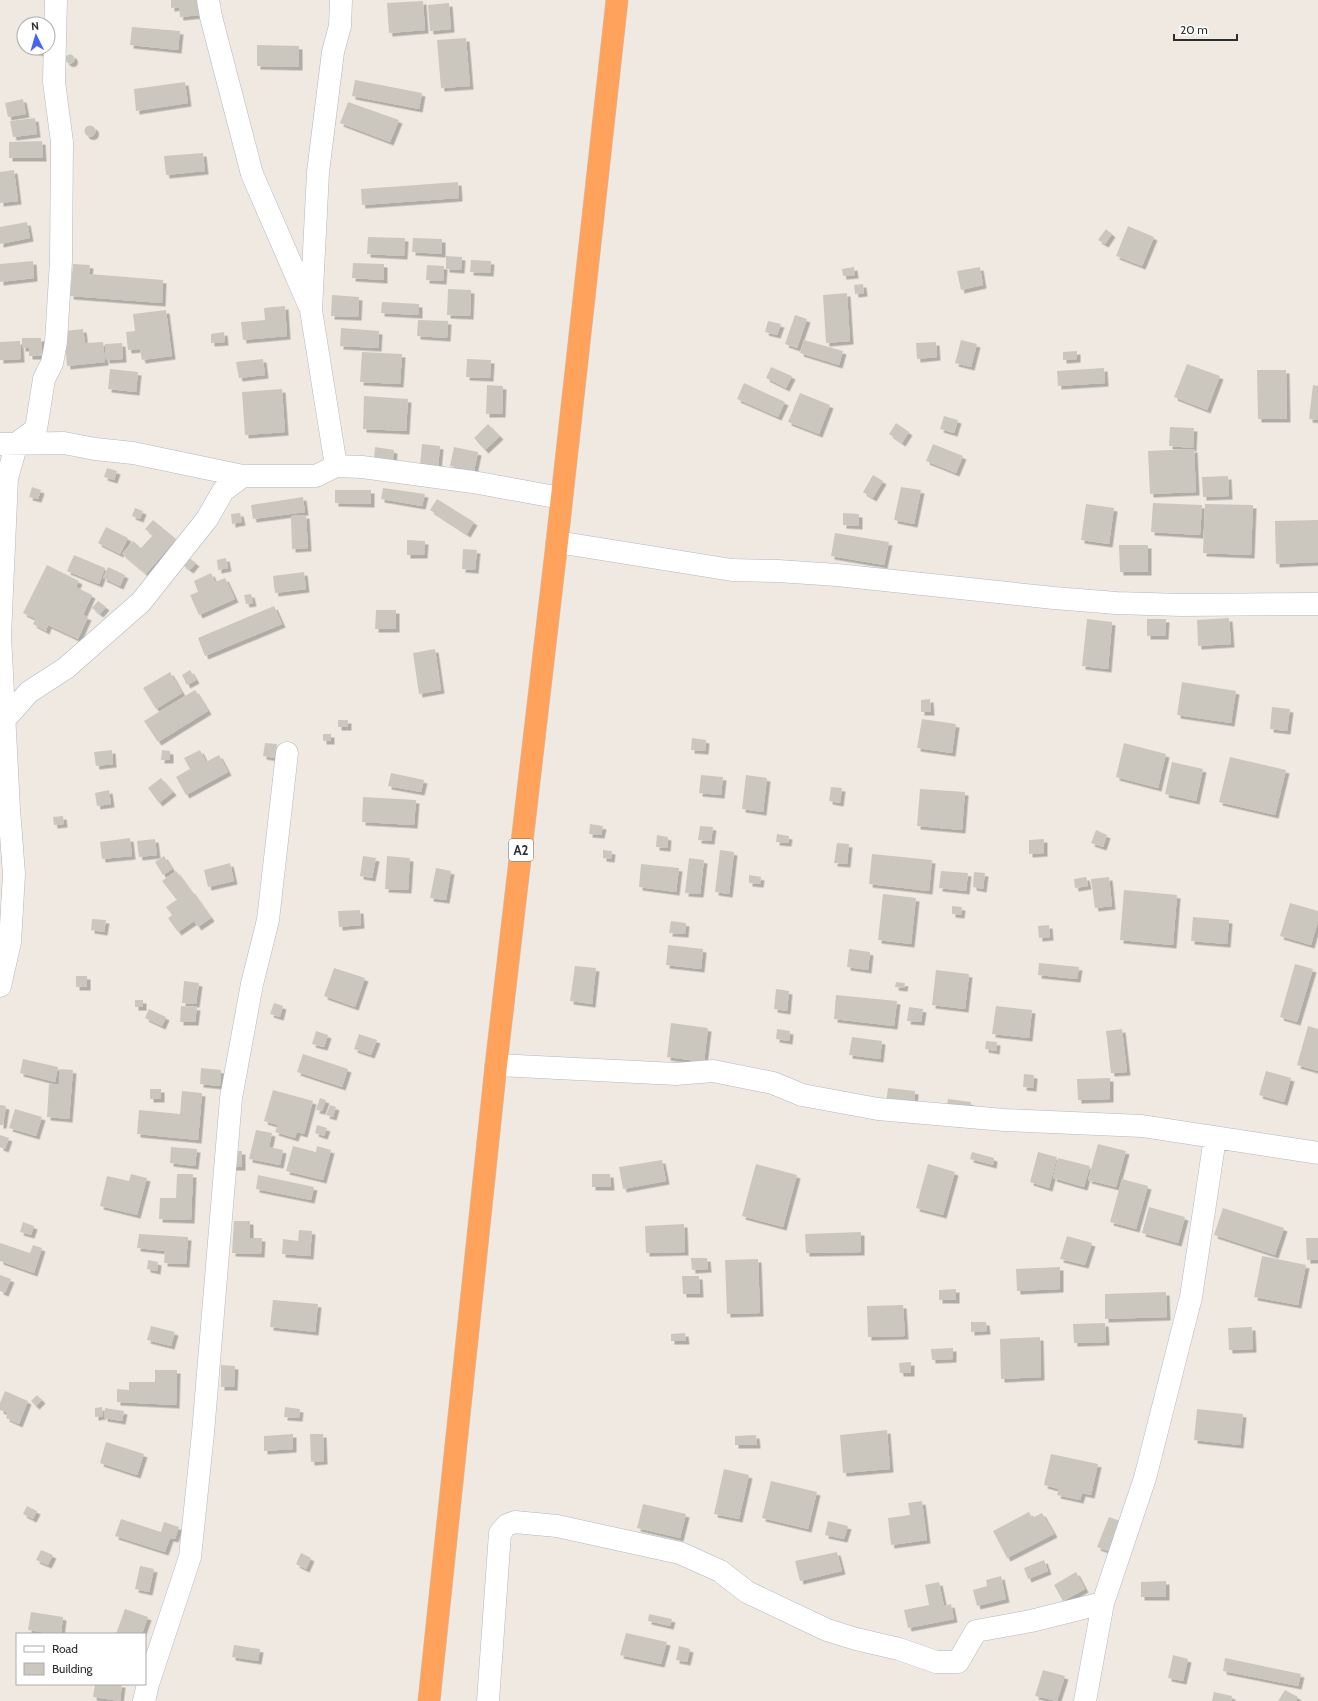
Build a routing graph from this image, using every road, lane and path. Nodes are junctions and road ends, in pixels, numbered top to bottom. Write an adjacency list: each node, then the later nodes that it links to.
1 (56, 0): 6 (street)
2 (208, 0): 5 (street)
3 (341, 0): 5 (street)
4 (617, 0): 9 (highway, A2)
5 (311, 310): 7 (street)
6 (9, 444): 8 (street); 12 (street)
7 (336, 466): 8 (street); 9 (street)
8 (243, 476): 12 (street)
9 (561, 498): 10 (highway, A2)
10 (557, 542): 11 (street); 15 (highway, A2)
11 (1318, 604)
12 (5, 718): 14 (street)
13 (287, 753): 19 (street)
14 (0, 986)
15 (496, 1065): 16 (street); 20 (highway, A2)
16 (1215, 1138): 17 (street); 18 (street)
17 (1318, 1153)
18 (1103, 1604): 21 (street); 22 (street)
19 (144, 1701)
20 (429, 1701)
21 (488, 1701)
22 (1085, 1701)

